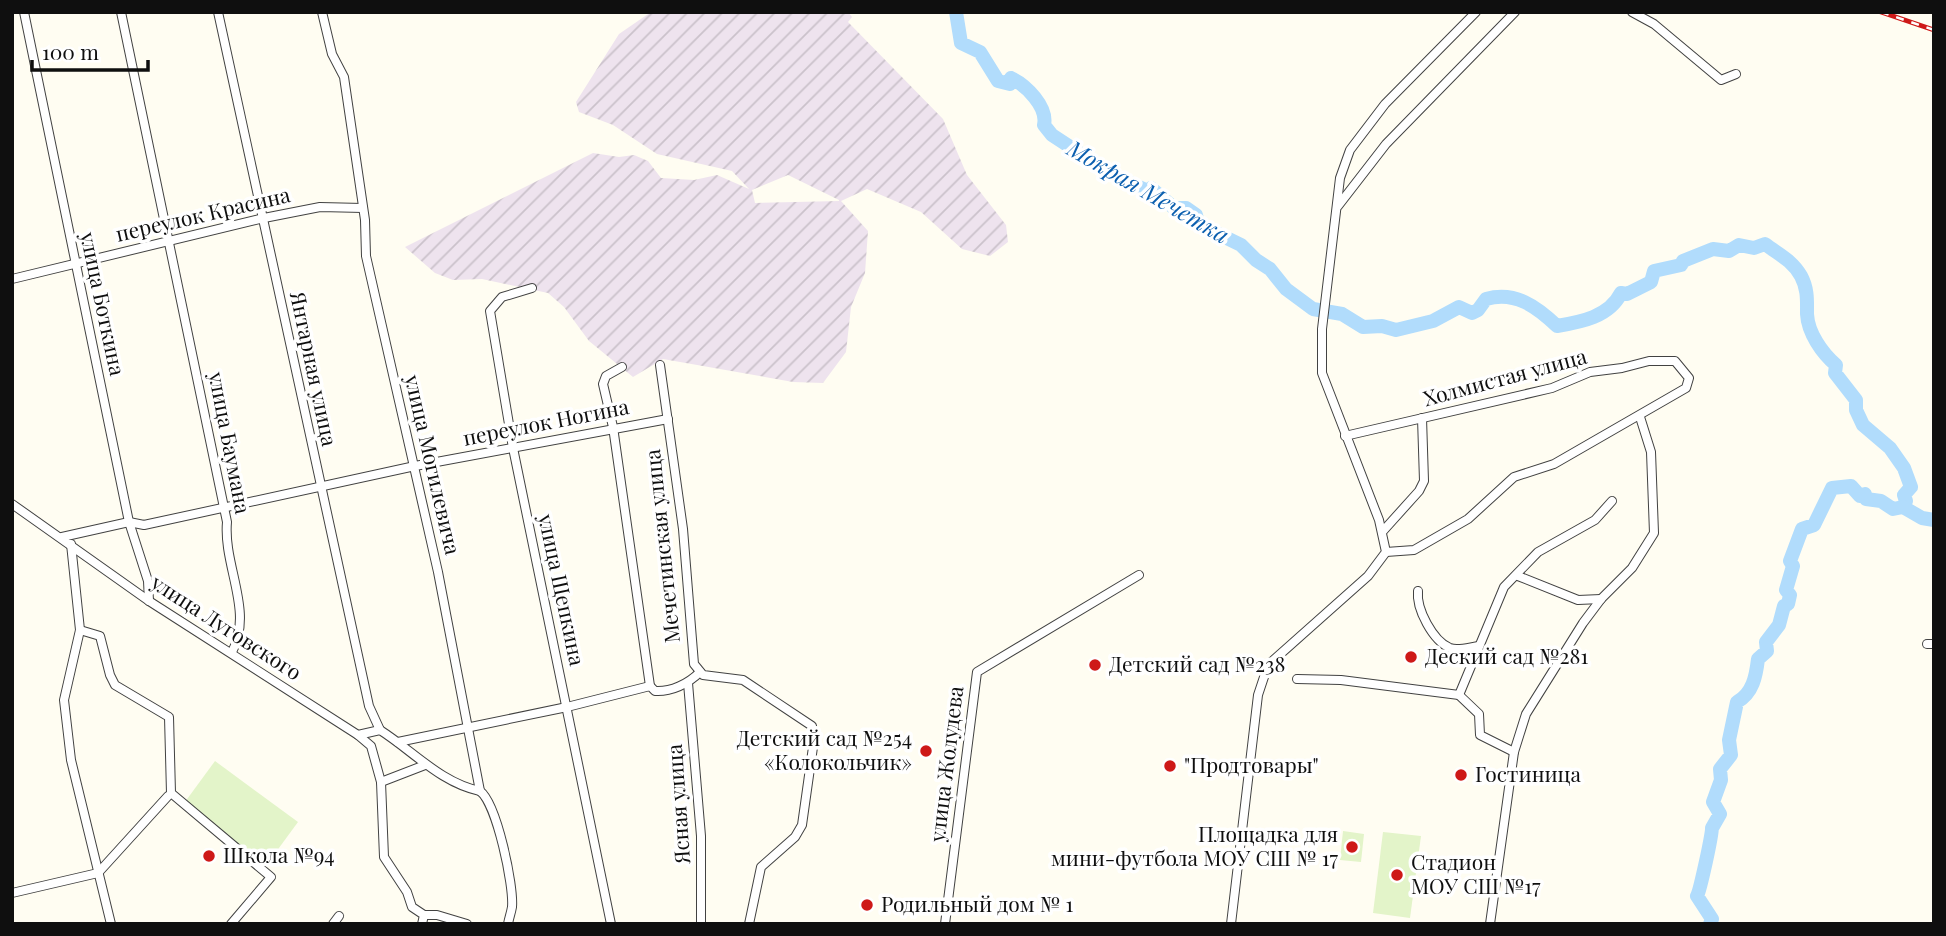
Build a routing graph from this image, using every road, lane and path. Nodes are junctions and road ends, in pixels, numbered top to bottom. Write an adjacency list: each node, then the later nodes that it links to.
1 (24, 12): 13 (street, улица Боткина)
2 (121, 12): 12 (street, улица Баумана)
3 (218, 12): 11 (street, Янтарная улица)
4 (322, 12): 9 (street, улица Могилевича)
5 (1476, 12): 10 (street)
6 (1515, 12): 10 (street)
7 (1632, 12): 8 (street)
8 (1735, 74)
9 (363, 208): 11 (street, переулок Красина); 24 (street, улица Могилевича)
10 (1336, 209): 22 (street)
11 (264, 218): 12 (street, переулок Красина); 25 (street, Янтарная улица)
12 (170, 240): 13 (street, переулок Красина); 28 (street, улица Баумана)
13 (76, 263): 14 (street, переулок Красина); 29 (street, улица Боткина)
14 (12, 279)
15 (532, 288): 23 (street, улица Щепкина)
16 (660, 365): 20 (street, Мечетинская улица)
17 (622, 367): 21 (street)
18 (1640, 416): 19 (street, Холмистая улица); 33 (street); 37 (street)
19 (1422, 418): 22 (street, Холмистая улица); 30 (street)
20 (668, 419): 21 (street, переулок Ногина); 42 (street, Мечетинская улица)
21 (613, 427): 23 (street, переулок Ногина); 45 (street)
22 (1345, 436): 30 (street)
23 (513, 447): 24 (street, переулок Ногина); 47 (street, улица Щепкина)
24 (415, 466): 25 (street, переулок Ногина); 48 (street, улица Могилевича)
25 (320, 487): 28 (street, переулок Ногина); 49 (street, Янтарная улица)
26 (1612, 501): 35 (street)
27 (12, 504): 31 (street, улица Луговского)
28 (225, 508): 29 (street, переулок Ногина); 41 (street, улица Баумана)
29 (129, 522): 31 (street, переулок Ногина); 38 (street, улица Боткина)
30 (1383, 531): 33 (street)
31 (62, 537): 32 (street, улица Луговского)
32 (71, 544): 38 (street, улица Луговского); 39 (street)
33 (1387, 552): 68 (street)
34 (1139, 575): 67 (street, улица Жолудева)
35 (1518, 576): 37 (street); 40 (street)
36 (1418, 591): 40 (street)
37 (1601, 599): 52 (street)
38 (149, 601): 41 (street, улица Луговского)
39 (80, 629): 57 (street); 61 (street)
40 (1479, 646): 46 (street)
41 (232, 652): 50 (street, улица Луговского)
42 (699, 672): 44 (street); 66 (street)
43 (1297, 679): 46 (street)
44 (688, 682): 45 (street); 65 (street, Ясная улица)
45 (650, 686): 47 (street)
46 (1459, 695): 52 (street)
47 (567, 707): 48 (street); 64 (street, улица Щепкина)
48 (469, 728): 51 (street); 55 (street, улица Могилевича)
49 (380, 730): 50 (street); 51 (street)
50 (358, 735): 54 (street)
51 (398, 742): 53 (street)
52 (1514, 752): 69 (street)
53 (425, 765): 54 (street); 55 (street)
54 (381, 782): 59 (street)
55 (480, 791): 63 (street, улица Могилевича)
56 (168, 796): 57 (street)
57 (98, 873): 58 (street); 60 (street)
58 (12, 893)
59 (423, 919): 62 (street)
60 (111, 924)
61 (231, 924)
62 (467, 924)
63 (508, 924)
64 (611, 924)
65 (701, 924)
66 (749, 924)
67 (945, 924)
68 (1231, 924)
69 (1490, 924)

